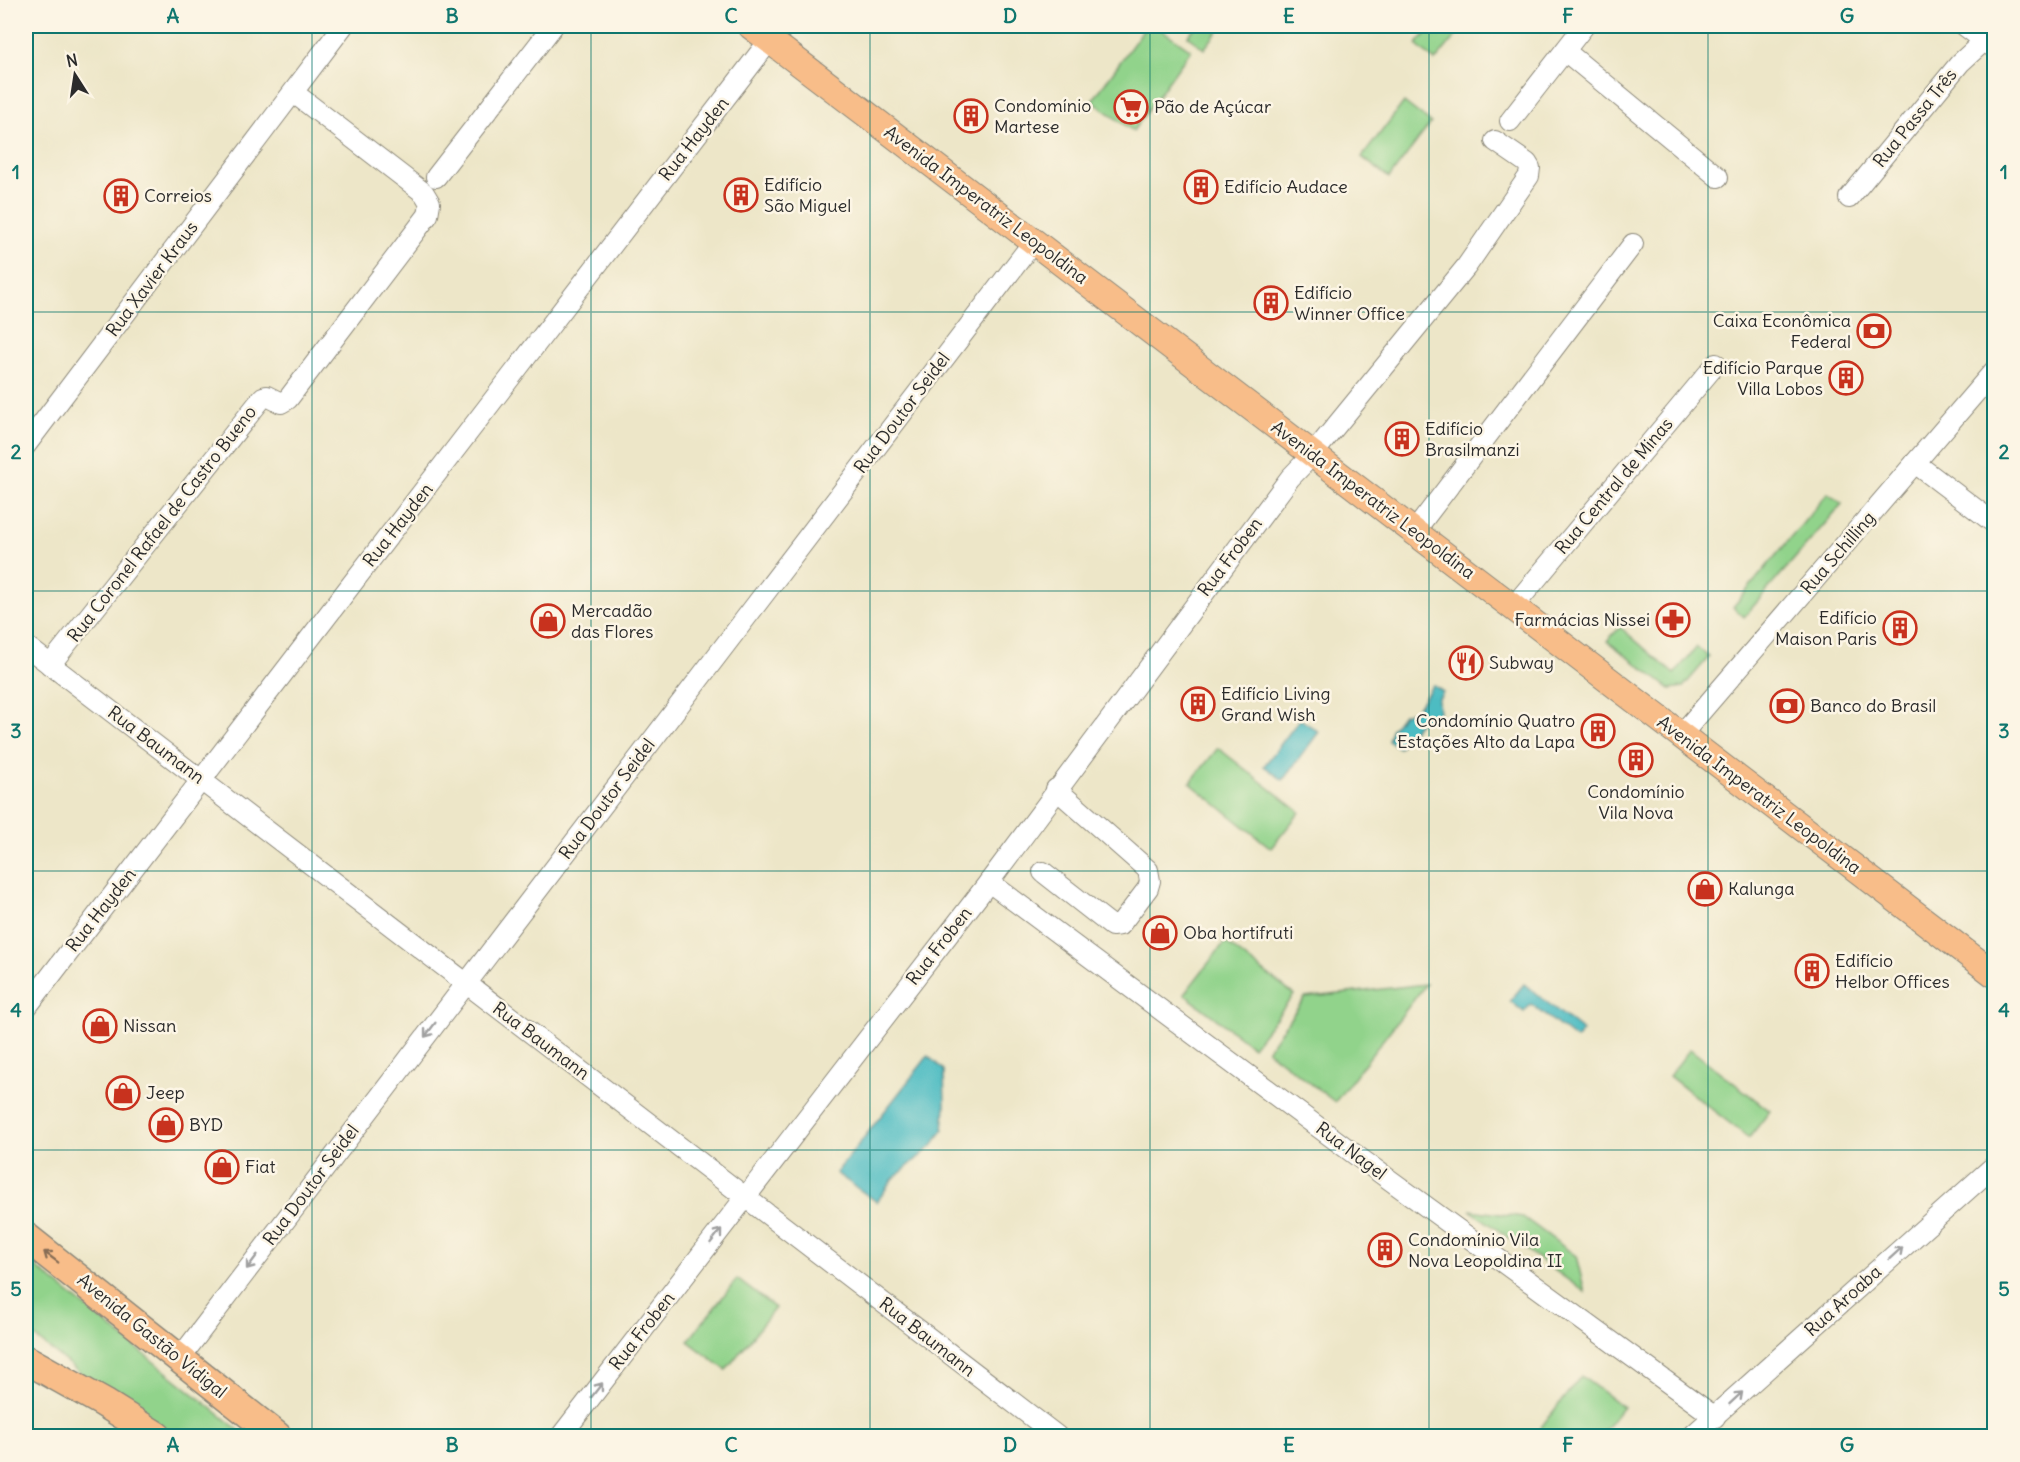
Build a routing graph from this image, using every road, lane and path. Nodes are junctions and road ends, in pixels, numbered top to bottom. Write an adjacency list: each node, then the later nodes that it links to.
1 (343, 26): 8 (street, Rua Xavier Kraus)
2 (554, 26): 11 (street)
3 (1584, 26): 7 (street)
4 (1965, 26): 6 (street)
5 (760, 33): 14 (main road, Avenida Imperatriz Leopoldina); 27 (street, Rua Hayden)
6 (1989, 44): 13 (street, Rua Passa Três)
7 (1564, 51): 9 (street); 12 (street)
8 (294, 93): 18 (street, Rua Xavier Kraus); 25 (street, Rua Coronel Rafael de Castro Bueno)
9 (1510, 122)
10 (1495, 141): 19 (street, Rua Froben)
11 (436, 177)
12 (1719, 177)
13 (1849, 198)
14 (1034, 241): 19 (main road, Avenida Imperatriz Leopoldina); 32 (street, Rua Doutor Seidel)
15 (1633, 244): 22 (street)
16 (1716, 364): 23 (street, Rua Central de Minas)
17 (1995, 371): 20 (street, Rua Schilling)
18 (26, 445)
19 (1313, 454): 22 (main road, Avenida Imperatriz Leopoldina); 28 (street, Rua Froben)
20 (1915, 463): 21 (street); 26 (street, Rua Schilling)
21 (1995, 523)
22 (1414, 532): 23 (main road, Avenida Imperatriz Leopoldina)
23 (1513, 607): 26 (main road, Avenida Imperatriz Leopoldina)
24 (26, 646): 25 (street, Rua Baumann)
25 (51, 665): 27 (street, Rua Baumann)
26 (1681, 735): 31 (main road, Avenida Imperatriz Leopoldina)
27 (202, 780): 32 (street, Rua Baumann); 33 (street, Rua Hayden)
28 (1056, 789): 29 (street); 30 (street, Rua Froben)
29 (1042, 872)
30 (989, 882): 35 (street, Rua Froben); 40 (street, Rua Nagel)
31 (1995, 974)
32 (465, 984): 35 (street, Rua Baumann); 38 (street, Rua Doutor Seidel, one-way to 38)
33 (26, 1008)
34 (1995, 1166): 40 (street, Rua Aroaba, one-way to 34)
35 (745, 1197): 45 (street, Rua Froben, one-way to 35); 46 (street, Rua Baumann)
36 (26, 1237): 38 (highway, Avenida Gastão Vidigal, one-way to 36)
37 (27, 1357): 39 (highway); 41 (highway)
38 (180, 1358): 44 (highway, Avenida Gastão Vidigal)
39 (61, 1379): 42 (street); 43 (highway)
40 (1715, 1417): 47 (street, Rua Aroaba)
41 (125, 1437)
42 (132, 1437)
43 (157, 1437)
44 (276, 1437)
45 (561, 1437)
46 (1057, 1437)
47 (1692, 1437)

